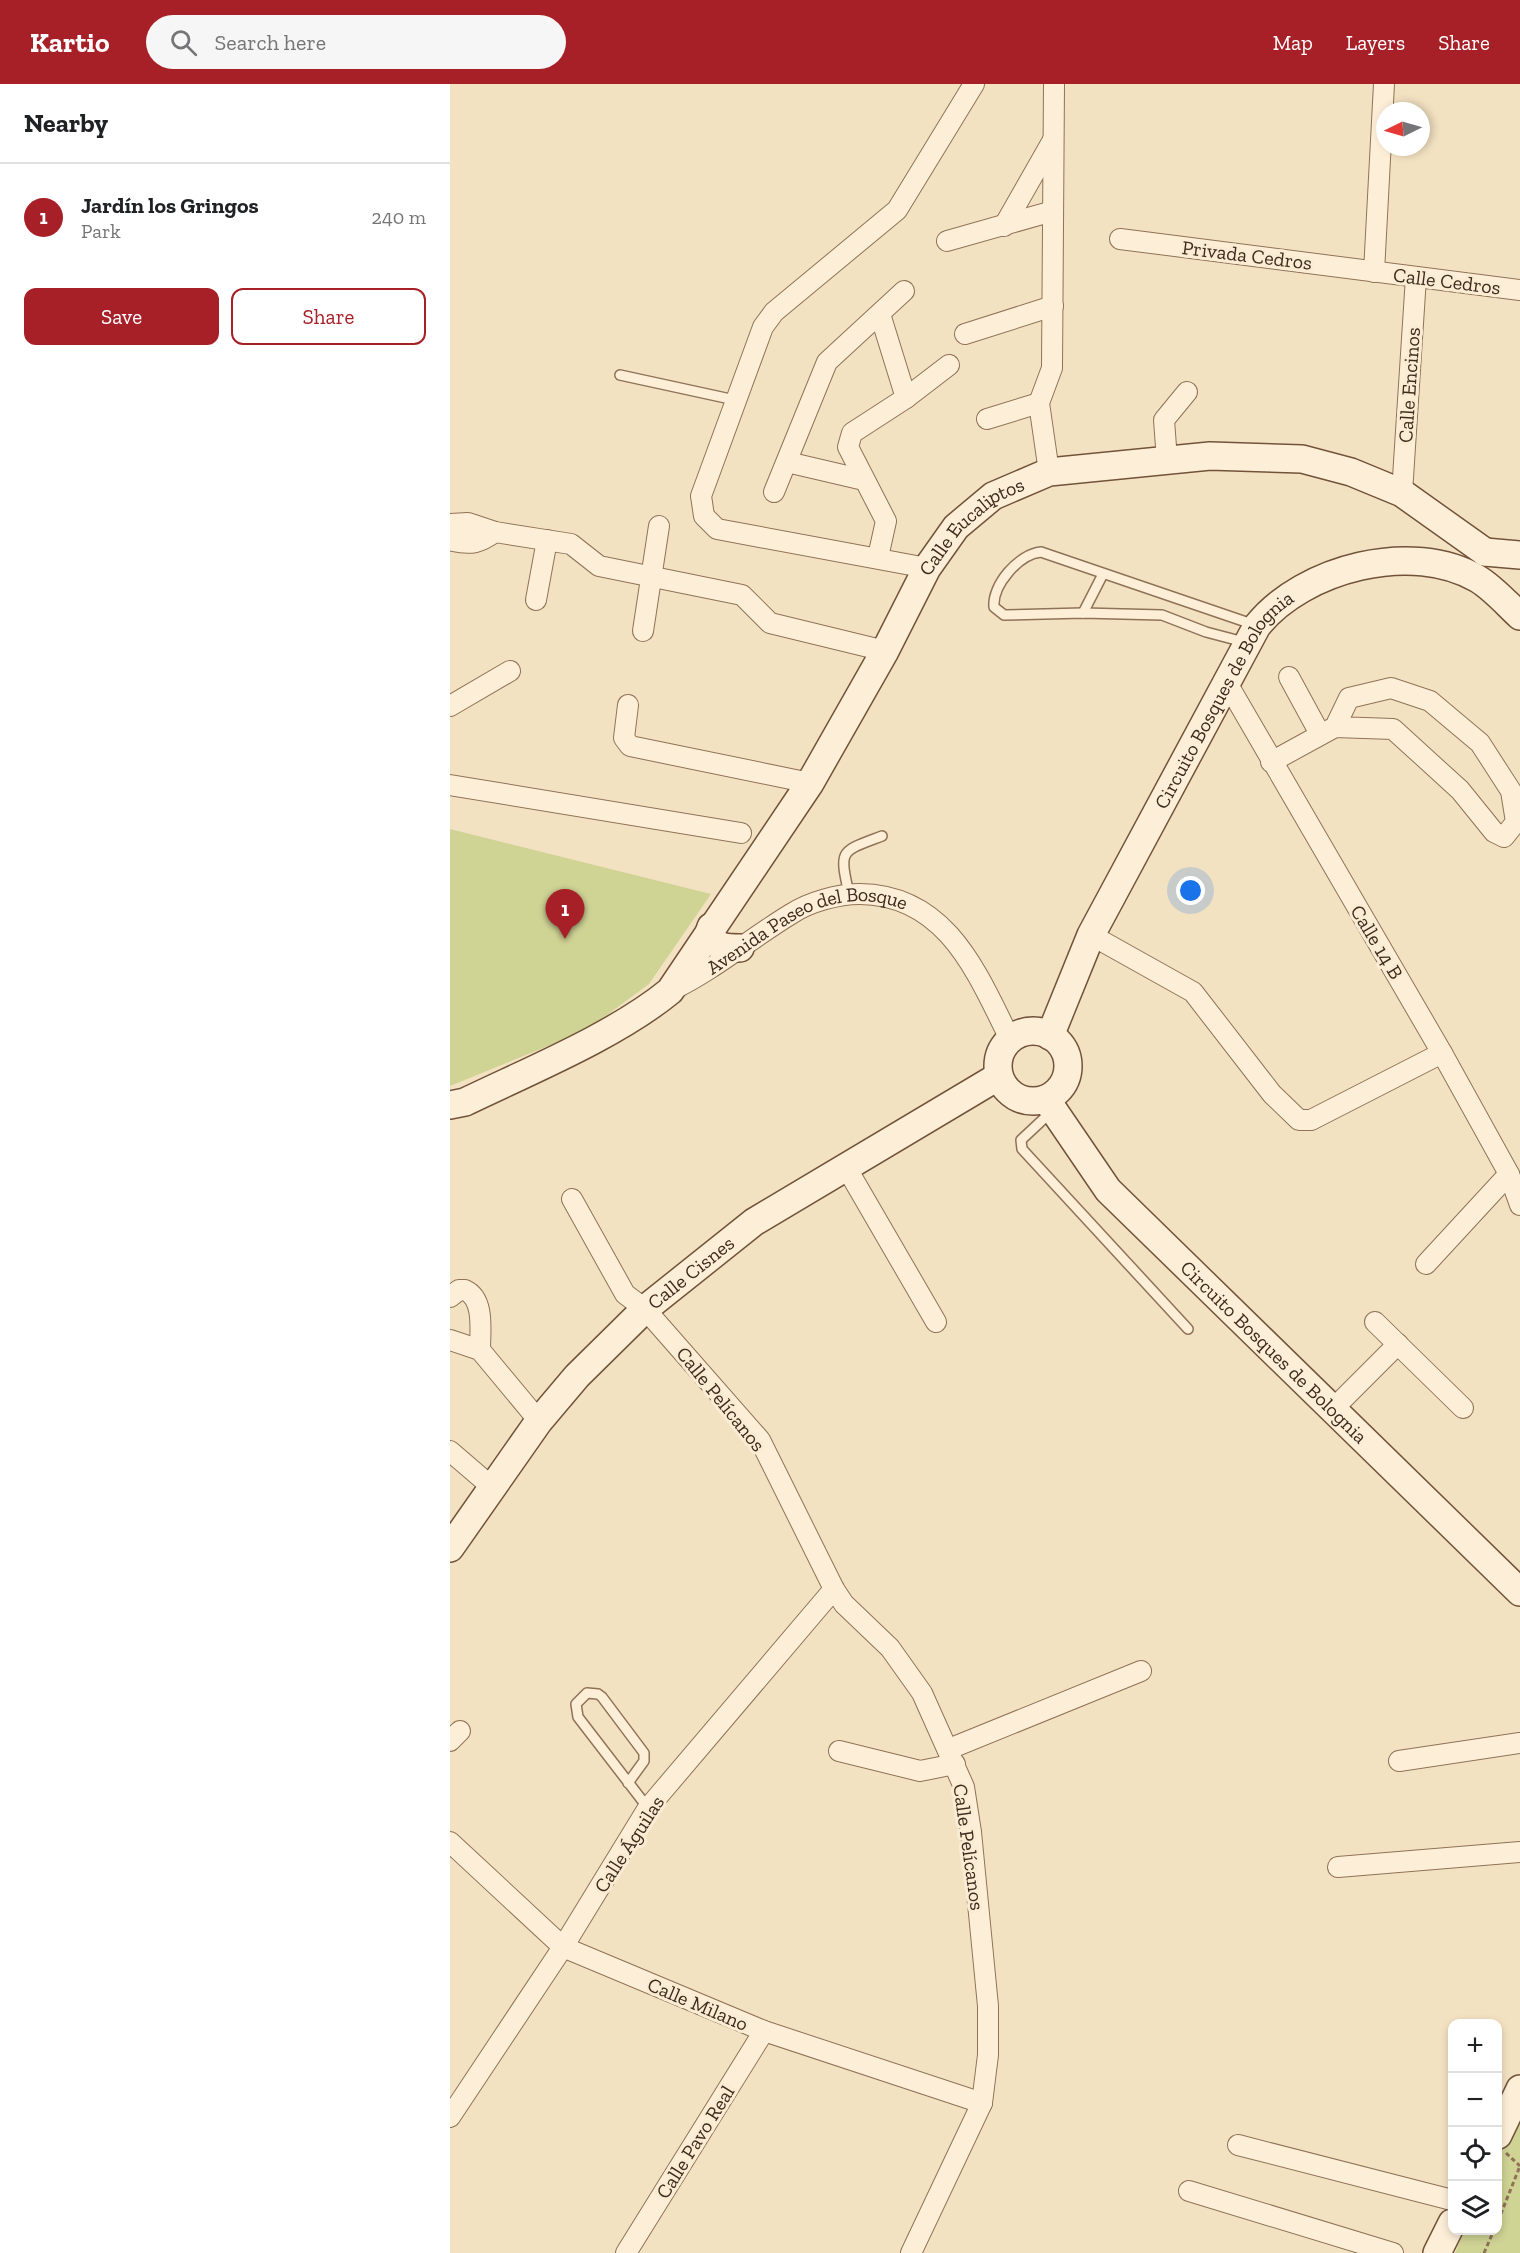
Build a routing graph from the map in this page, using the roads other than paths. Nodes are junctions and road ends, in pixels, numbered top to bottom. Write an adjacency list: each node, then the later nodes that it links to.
1 (974, 84): 20 (street)
2 (1054, 84): 4 (street)
3 (1384, 84): 9 (street)
4 (1054, 138): 5 (street); 6 (street)
5 (1053, 212): 6 (street); 13 (street)
6 (1004, 226): 8 (street)
7 (1120, 239): 9 (street, Privada Cedros)
8 (947, 241)
9 (1374, 272): 10 (street, Calle Cedros)
10 (1416, 276): 11 (street, Calle Cedros); 28 (street, Calle Encinos)
11 (1520, 290)
12 (904, 291): 14 (street)
13 (1053, 306): 15 (street); 21 (street)
14 (880, 314): 19 (street); 24 (street)
15 (965, 334)
16 (949, 365): 19 (street)
17 (620, 375): 20 (lane)
18 (1187, 392): 23 (street)
19 (906, 398): 26 (street)
20 (735, 400): 36 (street)
21 (1039, 403): 22 (street); 25 (street)
22 (987, 419)
23 (1167, 460): 25 (main road, Calle Eucaliptos); 28 (main road, Calle Eucaliptos)
24 (787, 462): 26 (street); 27 (street)
25 (1049, 472): 37 (main road, Calle Eucaliptos)
26 (864, 480): 36 (street)
27 (774, 492)
28 (1402, 493): 34 (main road, Calle Eucaliptos)
29 (450, 524): 31 (street)
30 (658, 526): 39 (street)
31 (495, 532): 32 (street); 33 (street)
32 (450, 538)
33 (547, 540): 39 (street); 41 (street)
34 (1485, 552): 35 (main road); 40 (main road)
35 (1520, 555)
36 (878, 557): 37 (street)
37 (927, 568): 46 (main road, Calle Eucaliptos)
38 (1103, 574): 42 (lane); 42 (lane); 45 (lane)
39 (651, 576): 44 (street); 46 (street)
40 (1479, 579): 43 (main road, Circuito Bosques de Bolognia); 45 (main road, Circuito Bosques de Bolognia)
41 (536, 600)
42 (1083, 613): 45 (lane)
43 (1520, 616)
44 (643, 632)
45 (1253, 635): 49 (main road, Circuito Bosques de Bolognia)
46 (885, 651): 54 (main road, Calle Eucaliptos)
47 (510, 671): 51 (street)
48 (1289, 677): 52 (street)
49 (1227, 683): 53 (street, Calle 14 B); 60 (main road, Circuito Bosques de Bolognia)
50 (628, 705): 54 (street)
51 (450, 706)
52 (1328, 730): 52 (street); 53 (street)
53 (1271, 762): 65 (street, Calle 14 B)
54 (810, 783): 59 (main road, Calle Eucaliptos)
55 (450, 784): 56 (street)
56 (741, 833)
57 (882, 837): 58 (lane)
58 (849, 894): 61 (street, Avenida Paseo del Bosque); 64 (street, Avenida Paseo del Bosque)
59 (711, 927): 61 (main road); 62 (main road, Calle Eucaliptos)
60 (1091, 935): 63 (main road, Circuito Bosques de Bolognia); 65 (street)
61 (740, 948): 62 (street, Avenida Paseo del Bosque)
62 (670, 991): 66 (main road, Avenida Paseo del Bosque)
63 (1050, 1035): 64 (main road); 69 (main road)
64 (1010, 1039): 67 (main road)
65 (1442, 1053): 73 (street, Calle 14 B)
66 (558, 1057): 68 (main road, Avenida Paseo del Bosque); 70 (main road); 71 (main road, Avenida Paseo del Bosque)
67 (999, 1076): 69 (main road); 72 (main road, Calle Cisnes)
68 (450, 1092)
69 (1049, 1104): 81 (lane); 85 (main road, Circuito Bosques de Bolognia)
70 (450, 1105)
71 (450, 1119)
72 (846, 1167): 78 (main road, Calle Cisnes); 79 (street)
73 (1509, 1174): 75 (street, Calle 14 B); 76 (street)
74 (572, 1199): 78 (street, Calle Pelícanos)
75 (1520, 1205)
76 (1426, 1264)
77 (450, 1297): 84 (street)
78 (645, 1309): 87 (main road, Calle Cisnes); 91 (street, Calle Pelícanos)
79 (936, 1322)
80 (1375, 1322): 83 (street)
81 (1188, 1329)
82 (450, 1340): 84 (street)
83 (1398, 1344): 85 (street); 86 (street)
84 (480, 1350): 87 (street)
85 (1334, 1408): 92 (main road, Circuito Bosques de Bolognia)
86 (1463, 1408)
87 (539, 1421): 89 (main road, Calle Cisnes)
88 (450, 1451): 89 (street)
89 (493, 1488): 90 (main road, Calle Cisnes)
90 (450, 1548)
91 (834, 1589): 96 (street, Calle Pelícanos); 99 (street, Calle Águilas)
92 (1520, 1592)
93 (1141, 1671): 96 (street)
94 (1520, 1743): 97 (street)
95 (839, 1751): 96 (street)
96 (952, 1757): 106 (street, Calle Pelícanos)
97 (1399, 1761)
98 (628, 1783): 98 (lane); 99 (lane)
99 (648, 1809): 103 (street, Calle Águilas)
100 (450, 1842): 103 (street, Calle Milano)
101 (1520, 1852): 102 (street)
102 (1338, 1867)
103 (563, 1947): 104 (street, Calle Milano); 107 (street, Calle Águilas)
104 (764, 2031): 106 (street, Calle Milano); 113 (street, Calle Pavo Real)
105 (1520, 2089): 108 (main road)
106 (982, 2103): 114 (street, Calle Pelícanos)
107 (450, 2117)
108 (1501, 2127)
109 (1238, 2145): 111 (street)
110 (1189, 2191): 115 (street)
111 (1448, 2199)
112 (1448, 2231): 116 (main road)
113 (626, 2253)
114 (911, 2253)
115 (1393, 2253)
116 (1437, 2253)

